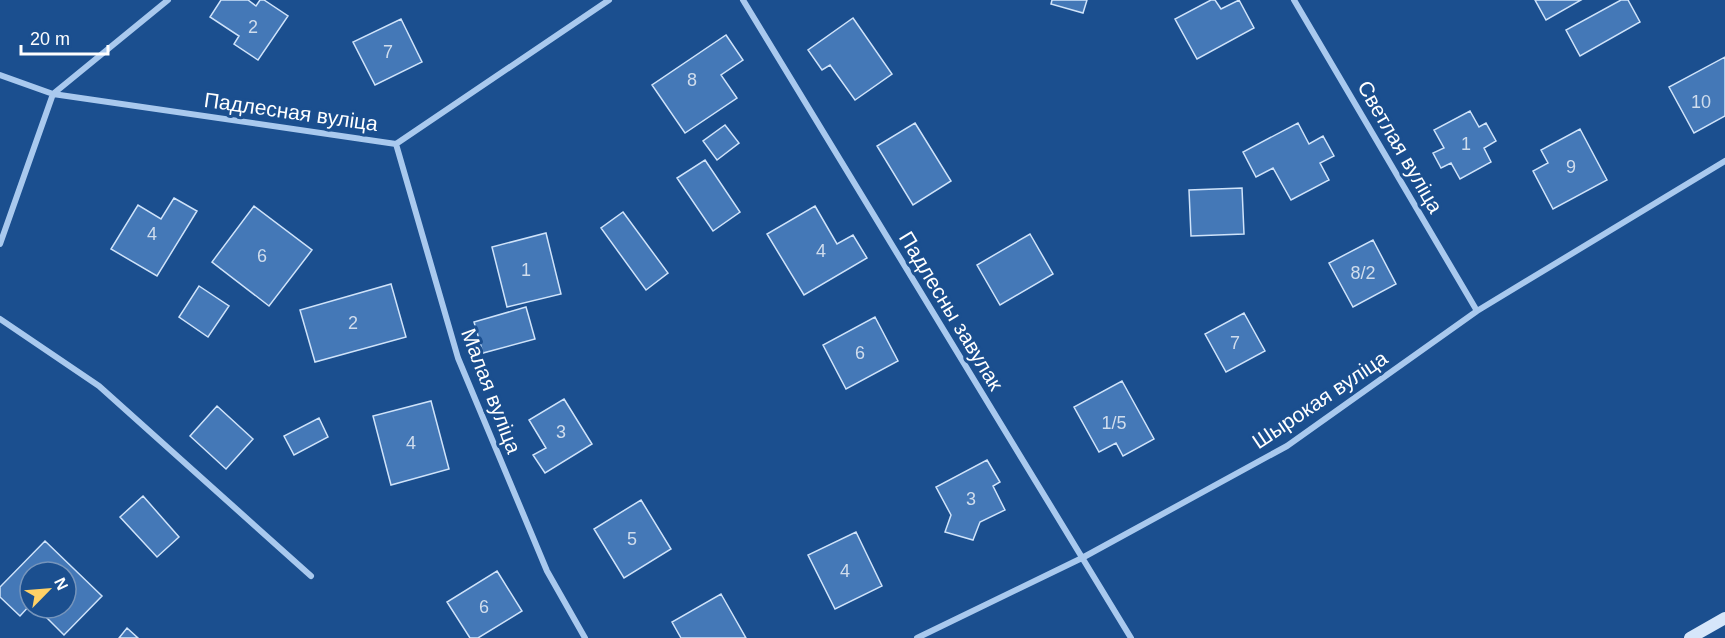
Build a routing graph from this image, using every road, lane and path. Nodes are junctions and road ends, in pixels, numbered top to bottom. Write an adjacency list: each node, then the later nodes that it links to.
1 (168, 0): 6 (street)
2 (609, 0): 7 (street, Падлесная вуліца)
3 (743, 0): 12 (street, Падлесны завулак)
4 (1294, 0): 10 (street, Светлая вуліца)
5 (0, 75): 6 (street, Падлесная вуліца)
6 (53, 94): 7 (street, Падлесная вуліца); 9 (street)
7 (396, 144): 15 (street, Малая вуліца)
8 (1725, 161): 10 (street, Шырокая вуліца)
9 (0, 244)
10 (1477, 311): 12 (street, Шырокая вуліца)
11 (0, 319): 13 (street)
12 (1082, 558): 16 (street, Шырокая вуліца); 17 (street, Падлесны завулак)
13 (311, 576)
14 (1725, 618): 18 (street)
15 (585, 638)
16 (917, 638)
17 (1131, 638)
18 (1690, 638)

